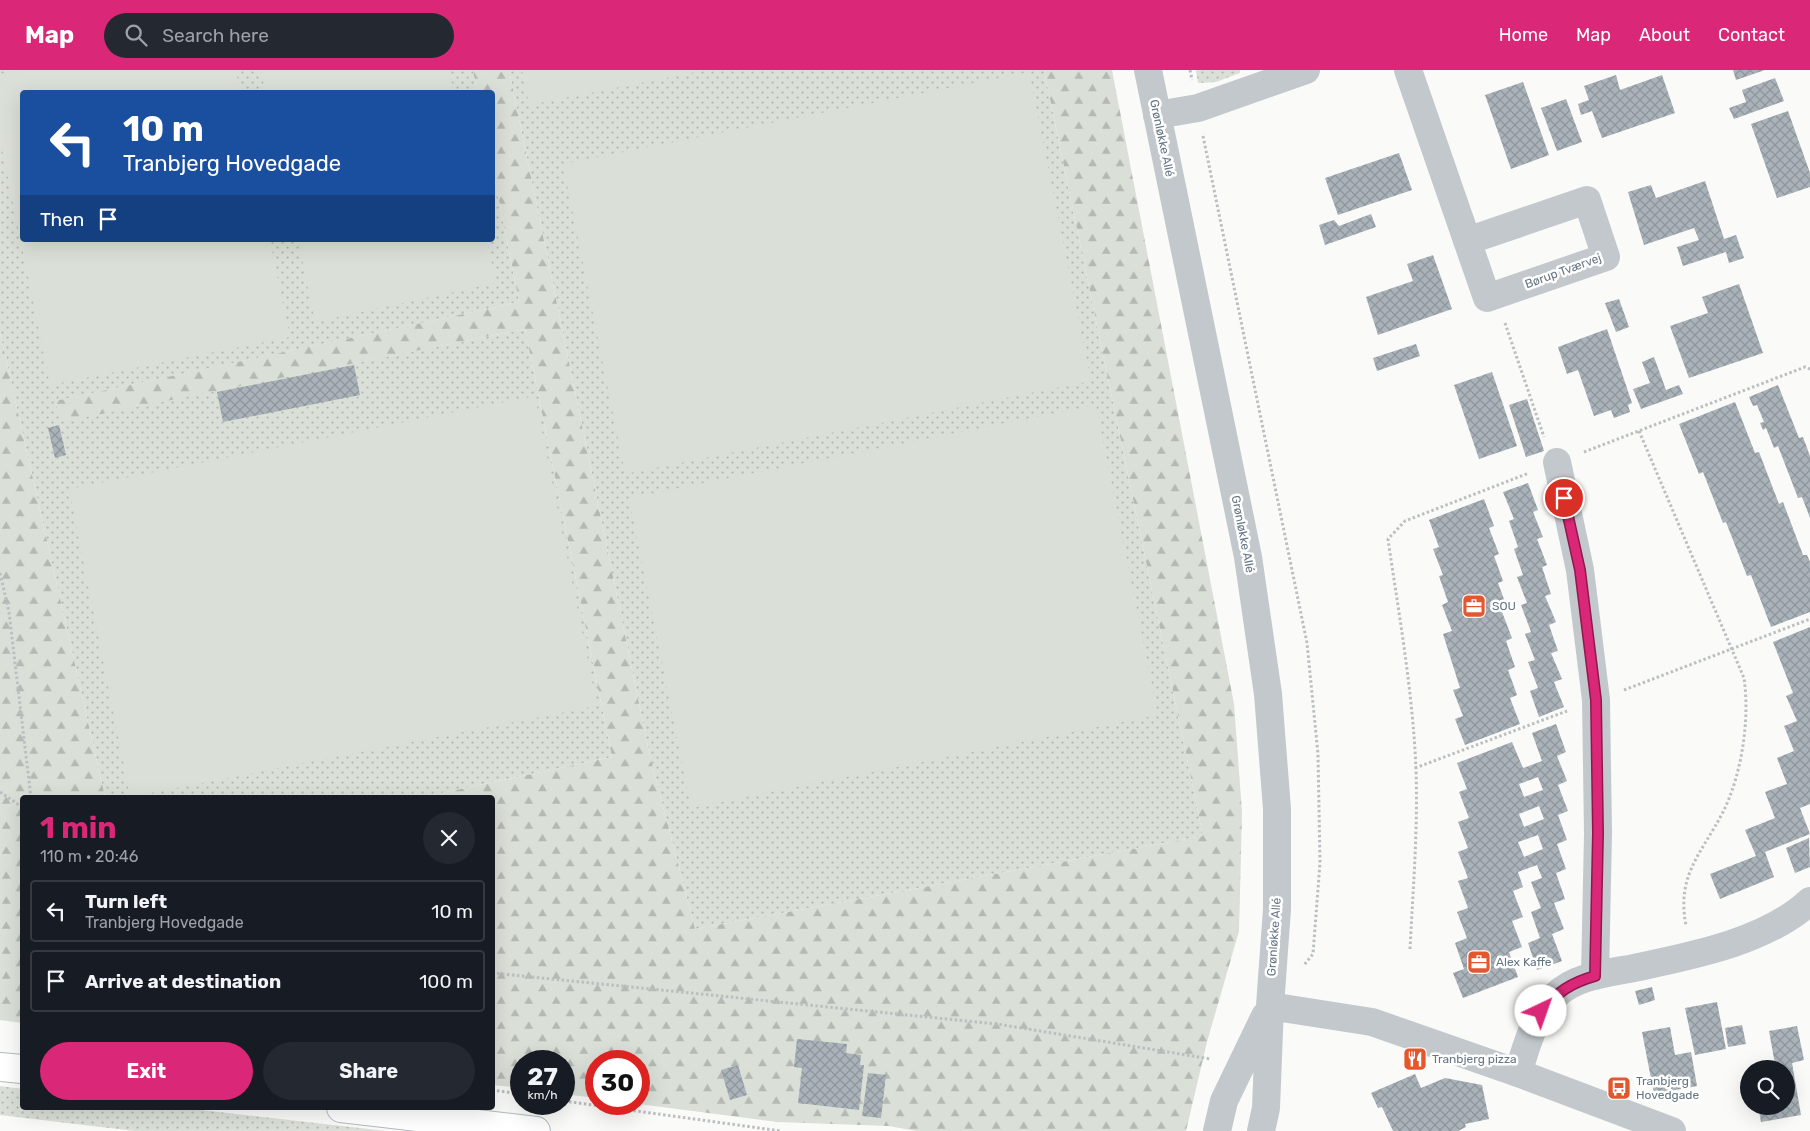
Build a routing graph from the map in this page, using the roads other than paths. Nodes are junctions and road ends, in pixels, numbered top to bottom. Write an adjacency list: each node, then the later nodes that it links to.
1 (1148, 70): 4 (street, Grønløkke Allé)
2 (1306, 70): 4 (street)
3 (1408, 70): 5 (street)
4 (1157, 115): 9 (street, Grønløkke Allé)
5 (1467, 242): 5 (street, Børup Tværvej)
6 (1552, 454): 8 (street)
7 (1810, 902): 8 (street)
8 (1595, 976): 12 (street)
9 (1270, 1006): 12 (street); 15 (street, Grønløkke Allé); 16 (street, Grønløkke Allé)
10 (0, 1067): 11 (main road)
11 (20, 1069)
12 (1518, 1073): 17 (street)
13 (358, 1110): 14 (main road)
14 (536, 1131)
15 (1217, 1131)
16 (1261, 1131)
17 (1672, 1131)

